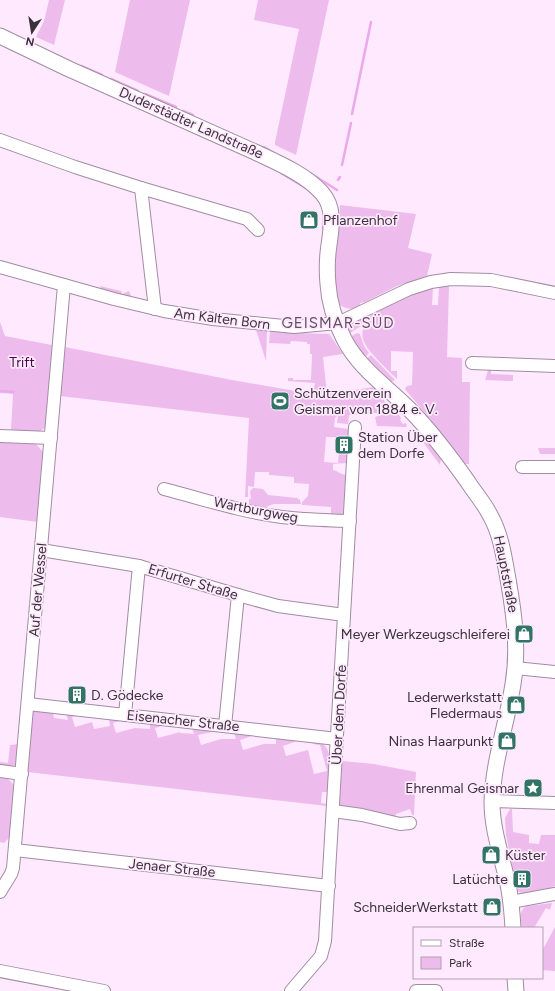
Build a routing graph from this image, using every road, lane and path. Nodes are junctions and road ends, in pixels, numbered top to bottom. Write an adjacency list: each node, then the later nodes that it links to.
1 (0, 36): 5 (main road, Duderstädter Landstraße)
2 (0, 140): 3 (street)
3 (141, 188): 4 (street); 9 (street, Am Kalten Born)
4 (258, 230)
5 (328, 251): 10 (main road, Hauptstraße)
6 (0, 267): 7 (street, Am Kalten Born)
7 (64, 285): 9 (street, Am Kalten Born); 15 (street, Auf der Wessel)
8 (555, 293): 10 (street)
9 (155, 309): 10 (street, Am Kalten Born)
10 (338, 323): 24 (main road, Hauptstraße)
11 (472, 363): 12 (street)
12 (555, 366)
13 (355, 427): 19 (street, Über dem Dorfe)
14 (0, 436): 15 (street)
15 (51, 438): 20 (street, Auf der Wessel)
16 (522, 467): 17 (street)
17 (555, 467)
18 (164, 489): 19 (street, Wartburgweg)
19 (350, 521): 23 (street, Über dem Dorfe)
20 (41, 550): 21 (street, Erfurter Straße); 26 (street, Auf der Wessel)
21 (139, 566): 22 (street, Erfurter Straße); 27 (street)
22 (238, 595): 23 (street, Erfurter Straße); 28 (street)
23 (344, 615): 29 (street, Über dem Dorfe)
24 (515, 668): 25 (street); 32 (main road, Hauptstraße)
25 (555, 672)
26 (28, 704): 27 (street, Eisenacher Straße); 31 (street, Auf der Wessel)
27 (125, 715): 28 (street, Eisenacher Straße)
28 (225, 726): 29 (street, Eisenacher Straße)
29 (338, 739): 34 (street, Über dem Dorfe)
30 (0, 771): 31 (street)
31 (22, 774): 36 (street, Auf der Wessel)
32 (492, 801): 33 (street); 40 (main road, Hauptstraße)
33 (555, 803)
34 (333, 811): 35 (street); 37 (street, Über dem Dorfe)
35 (410, 823)
36 (15, 850): 37 (street, Jenaer Straße); 38 (street, Auf der Wessel)
37 (329, 886): 44 (street, Über dem Dorfe)
38 (0, 892)
39 (555, 894): 40 (street)
40 (511, 902): 41 (main road, Hauptstraße)
41 (513, 927)
42 (0, 971): 43 (street)
43 (104, 991)
44 (290, 991)
45 (416, 991): 46 (street)
46 (436, 991)

